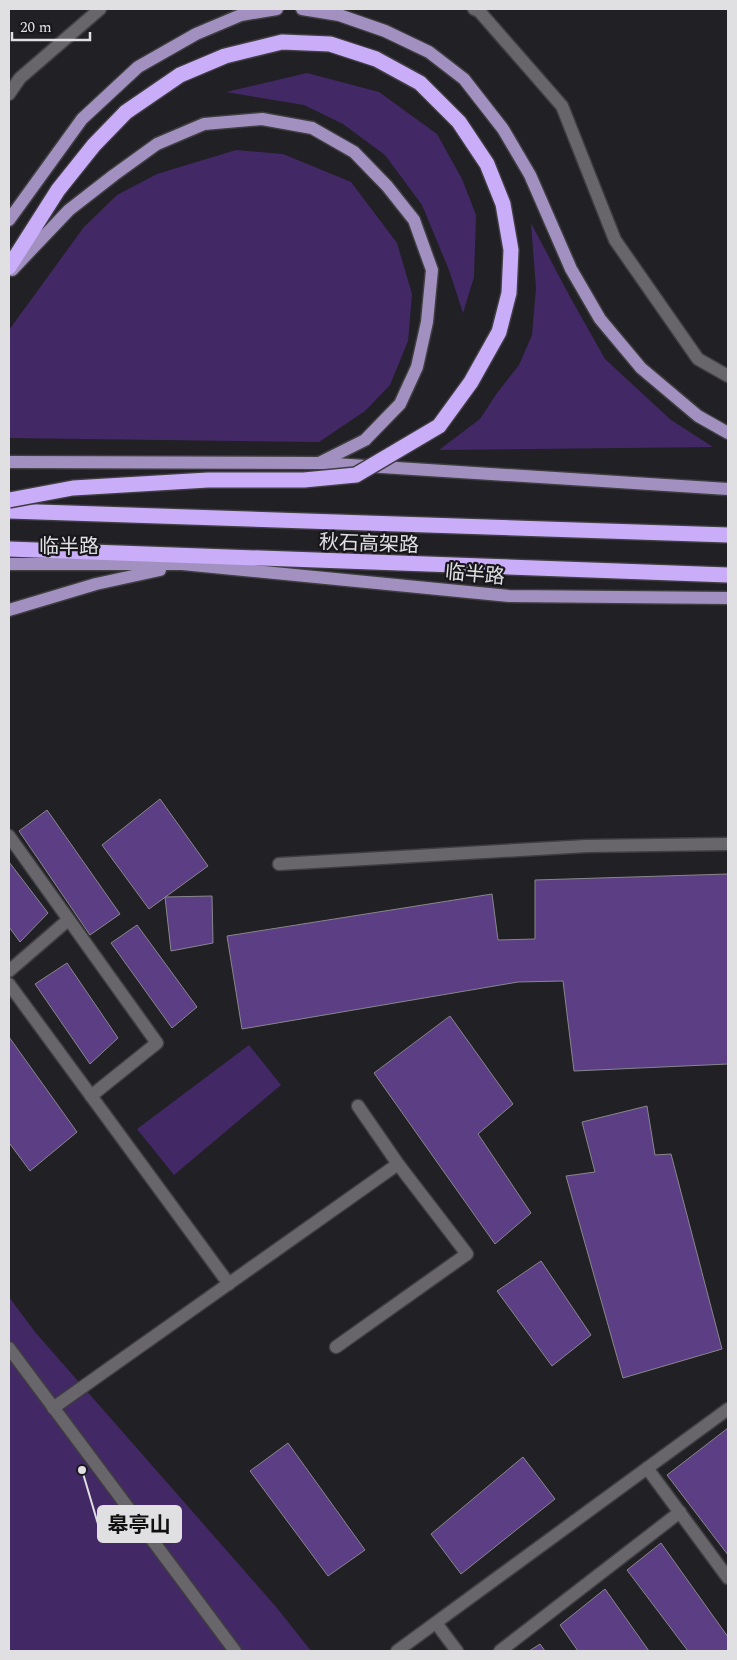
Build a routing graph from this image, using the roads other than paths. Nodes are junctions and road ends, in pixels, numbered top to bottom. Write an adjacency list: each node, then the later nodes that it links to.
1 (100, 9): 5 (street)
2 (277, 9): 6 (main road)
3 (302, 9): 10 (main road)
4 (474, 9): 9 (street)
5 (9, 94)
6 (9, 220)
7 (9, 267): 14 (highway, bridge)
8 (9, 274): 12 (main road)
9 (728, 376)
10 (728, 433)
11 (9, 462): 12 (main road)
12 (319, 463): 13 (main road)
13 (728, 489)
14 (9, 500)
15 (9, 511): 16 (highway, 秋石高架路)
16 (728, 535)
17 (9, 549): 20 (highway, 秋石高架路)
18 (9, 564): 19 (main road, 临半路)
19 (182, 564): 21 (main road, 临半路); 22 (main road)
20 (728, 575)
21 (728, 598)
22 (9, 610)
23 (9, 836): 26 (street)
24 (728, 844): 25 (street)
25 (280, 864)
26 (68, 920): 27 (street); 29 (street)
27 (9, 971)
28 (9, 984): 29 (street)
29 (91, 1096): 32 (street)
30 (358, 1106): 31 (street)
31 (398, 1164): 32 (street); 33 (street)
32 (229, 1284): 35 (street)
33 (336, 1347)
34 (9, 1348): 35 (street)
35 (53, 1408): 41 (street)
36 (728, 1409): 37 (street)
37 (647, 1468): 38 (street); 40 (street)
38 (680, 1512): 39 (street); 44 (street)
39 (728, 1578)
40 (436, 1622): 42 (street); 43 (street)
41 (235, 1651)
42 (397, 1651)
43 (457, 1651)
44 (500, 1651)

